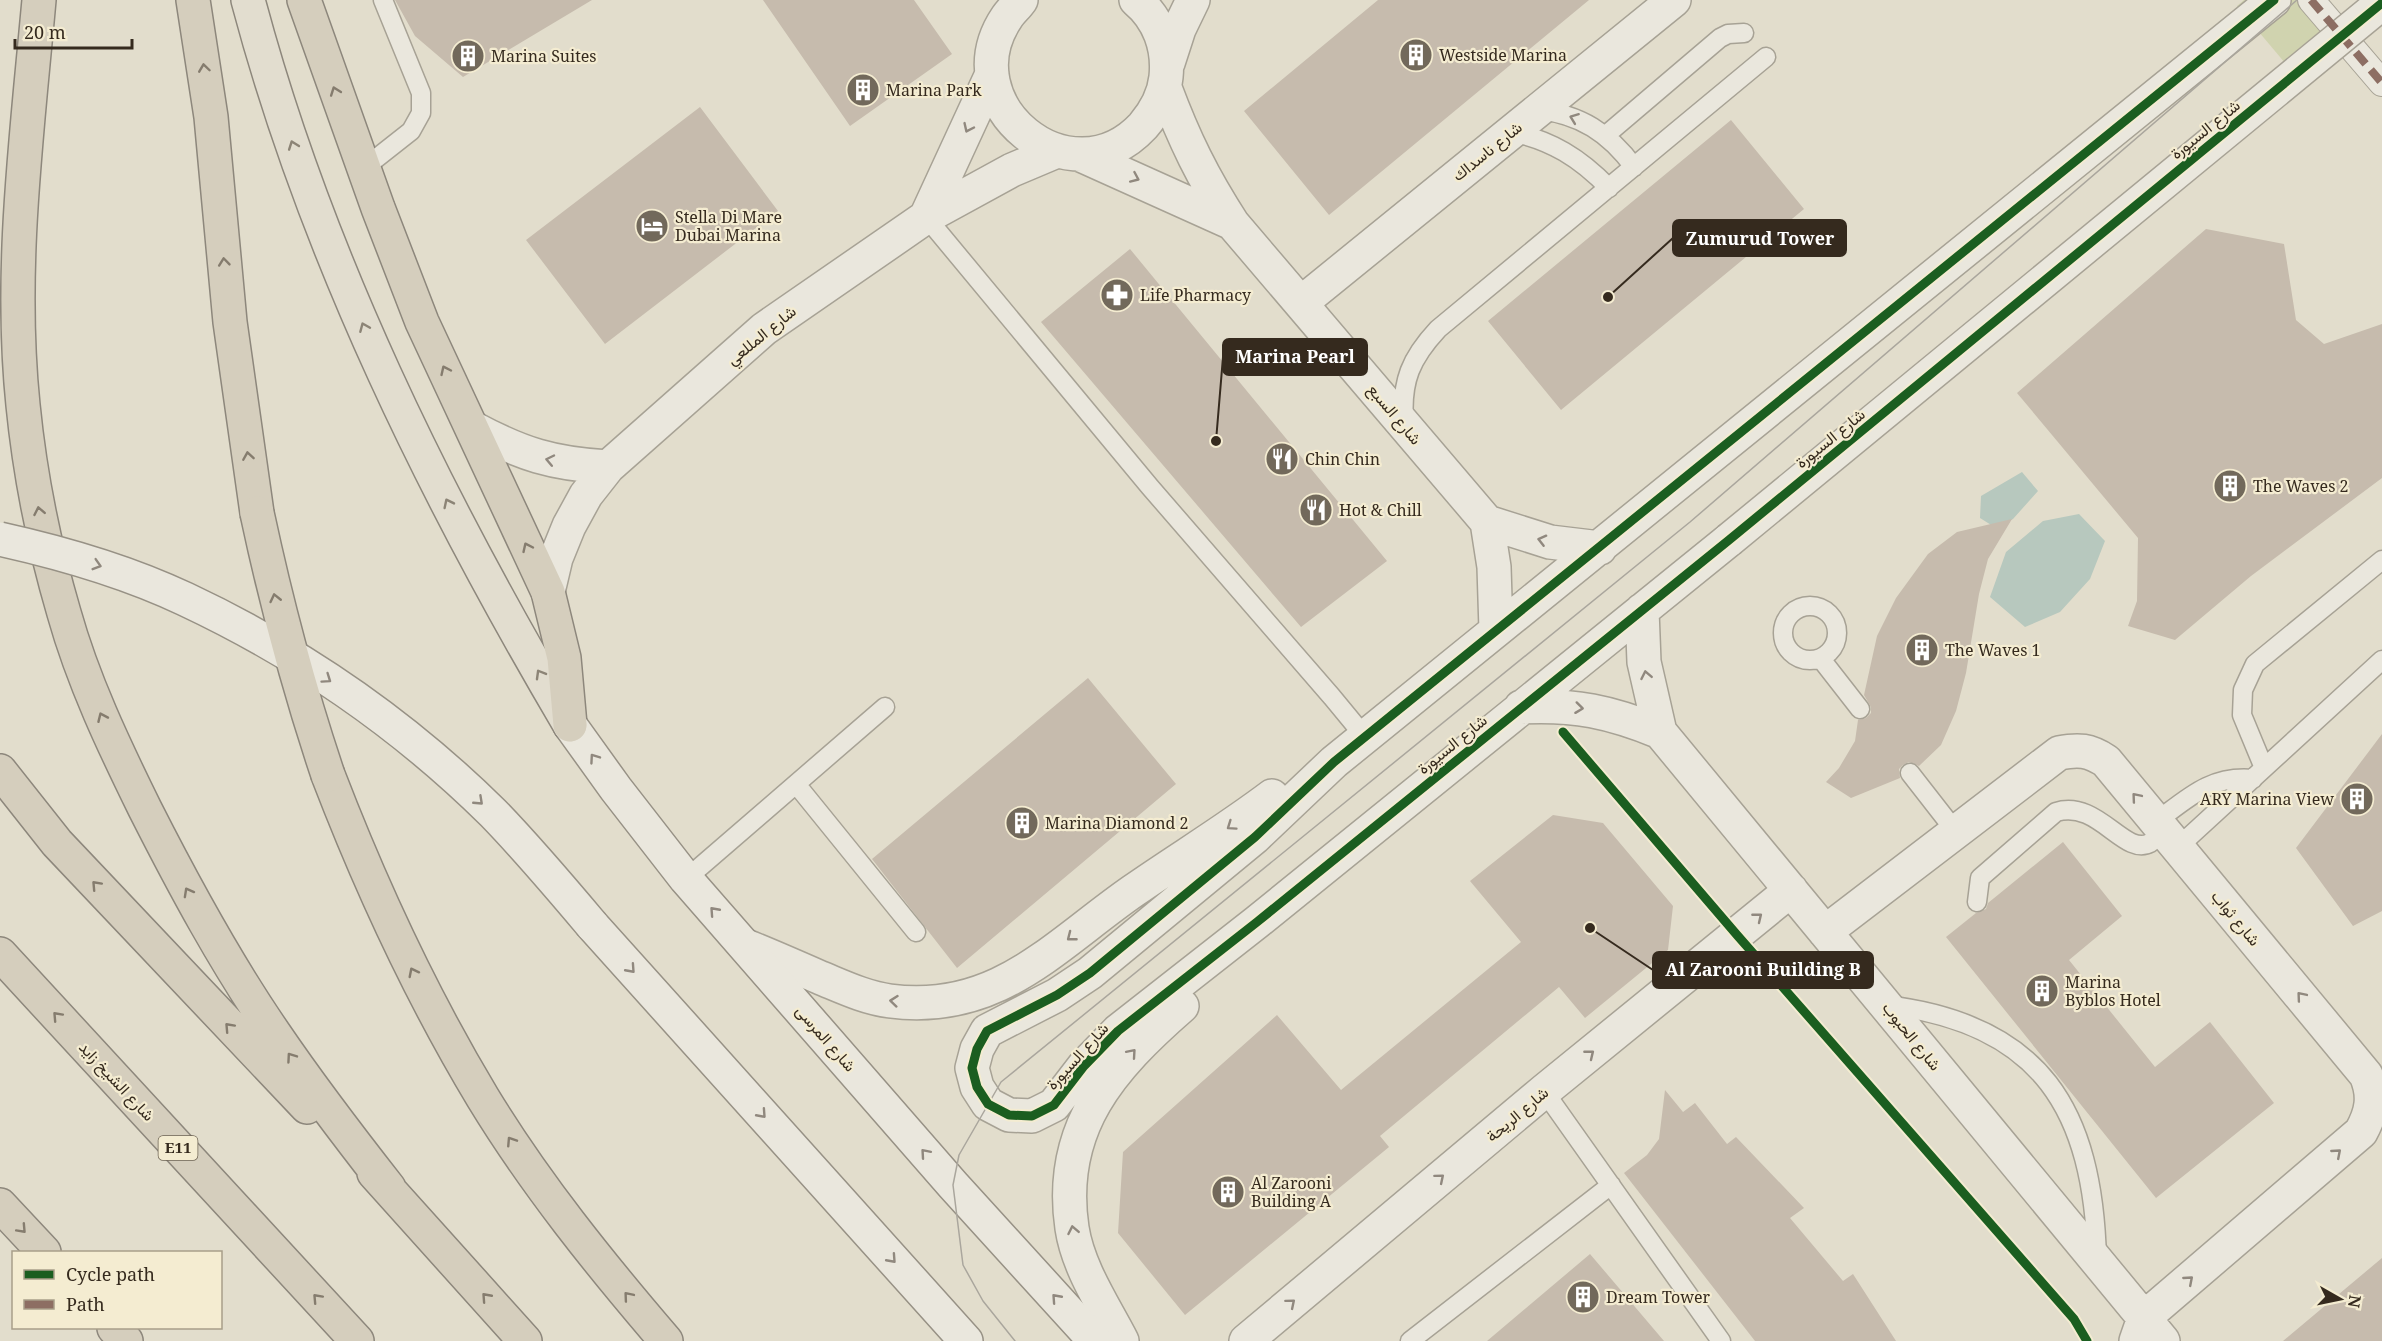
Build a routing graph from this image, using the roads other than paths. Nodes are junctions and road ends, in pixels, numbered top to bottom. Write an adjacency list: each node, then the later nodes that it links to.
1 (39, 0): 64 (highway, one-way to 1)
2 (193, 0): 73 (highway, one-way to 2, bridge)
3 (248, 0): 43 (main road, one-way to 3)
4 (304, 0): 23 (highway, one-way to 4)
5 (383, 0): 23 (lane)
6 (1136, 0): 16 (street, شارع السبع)
7 (1193, 0): 16 (street)
8 (1674, 0): 18 (street, شارع ناسداك)
9 (2274, 0): 33 (street, شارع السيورة)
10 (2312, 0): 17 (street)
11 (2382, 3): 36 (street, شارع السيورة, bridge)
12 (1010, 6): 15 (street)
13 (1744, 33): 20 (lane)
14 (1766, 57): 22 (lane)
15 (992, 74): 21 (street, شارع السبع); 25 (street, one-way to 25)
16 (1166, 75): 21 (street, شارع المللعي); 26 (street, شارع السبع)
17 (2382, 83)
18 (1538, 110): 19 (street, شارع ناسداك); 20 (lane, one-way to 18)
19 (1511, 132): 24 (lane); 27 (street, شارع ناسداك)
20 (1606, 135): 22 (lane)
21 (1069, 153): 25 (street, شارع المللعي); 26 (street, شارع السبع, one-way to 26)
22 (1634, 167): 24 (lane)
23 (364, 168): 29 (highway, one-way to 23)
24 (1609, 188): 28 (lane)
25 (926, 217): 30 (street, شارع المللعي); 45 (lane)
26 (1233, 224): 27 (street, شارع السبع)
27 (1300, 303): 28 (street, شارع السبع)
28 (1404, 425): 31 (street, شارع السبع)
29 (473, 428): 30 (street, one-way to 29); 35 (highway, one-way to 29)
30 (608, 467): 35 (street, شارع المللعي)
31 (1486, 522): 33 (street, one-way to 31); 37 (street)
32 (0, 539): 74 (street, one-way to 74, bridge)
33 (1600, 548): 37 (street, شارع السيورة)
34 (2382, 560): 48 (lane)
35 (548, 592): 43 (highway)
36 (1642, 610): 41 (street, شارع السيورة); 44 (street, شارع الحبوب, one-way to 36)
37 (1496, 630): 45 (street, شارع السيورة)
38 (1821, 658): 42 (lane)
39 (2382, 660): 48 (lane)
40 (885, 706): 50 (lane)
41 (1521, 707): 44 (street, شارع الحبوب, one-way to 44); 56 (street, شارع السيورة)
42 (1860, 709)
43 (570, 725): 53 (street, شارع المرسى, one-way to 43)
44 (1660, 732): 54 (street, شارع الحبوب)
45 (1365, 737): 46 (street, شارع السيورة)
46 (1334, 762): 56 (street, شارع السيورة); 59 (street, شارع السيورة, one-way to 59)
47 (0, 771): 64 (highway, one-way to 47)
48 (2259, 773): 52 (lane); 52 (lane)
49 (1910, 774): 51 (lane)
50 (796, 784): 53 (lane); 57 (lane)
51 (1956, 832): 52 (street, شارع ثواب, one-way to 51); 58 (street, شارع ثواب)
52 (2166, 833): 55 (lane); 69 (street, شارع ثواب, one-way to 52)
53 (686, 879): 59 (street, شارع المرسى, one-way to 53)
54 (1791, 890): 58 (street, شارع الحبوب); 62 (street, شارع الريحة, one-way to 54)
55 (1977, 902)
56 (1257, 922): 76 (street, شارع السيورة, one-way to 56)
57 (916, 932)
58 (1825, 932): 61 (street, شارع الحبوب)
59 (746, 946): 75 (street, شارع المرسى, one-way to 59)
60 (0, 954): 71 (highway, شارع الشيخ زايد / E11, one-way to 60)
61 (1886, 1005): 67 (street, شارع الحبوب); 67 (lane)
62 (1544, 1091): 63 (lane); 77 (street, شارع الريحة, one-way to 62)
63 (1611, 1185): 78 (lane); 79 (lane)
64 (389, 1188): 72 (highway, one-way to 64)
65 (0, 1205): 66 (highway, one-way to 66)
66 (43, 1251)
67 (2097, 1264): 69 (street, شارع الحبوب)
68 (115, 1329): 70 (highway)
69 (2148, 1333)
70 (126, 1341)
71 (357, 1341)
72 (525, 1341)
73 (666, 1341)
74 (966, 1341)
75 (1095, 1341)
76 (1122, 1341)
77 (1246, 1341)
78 (1410, 1341)
79 (1721, 1341)

